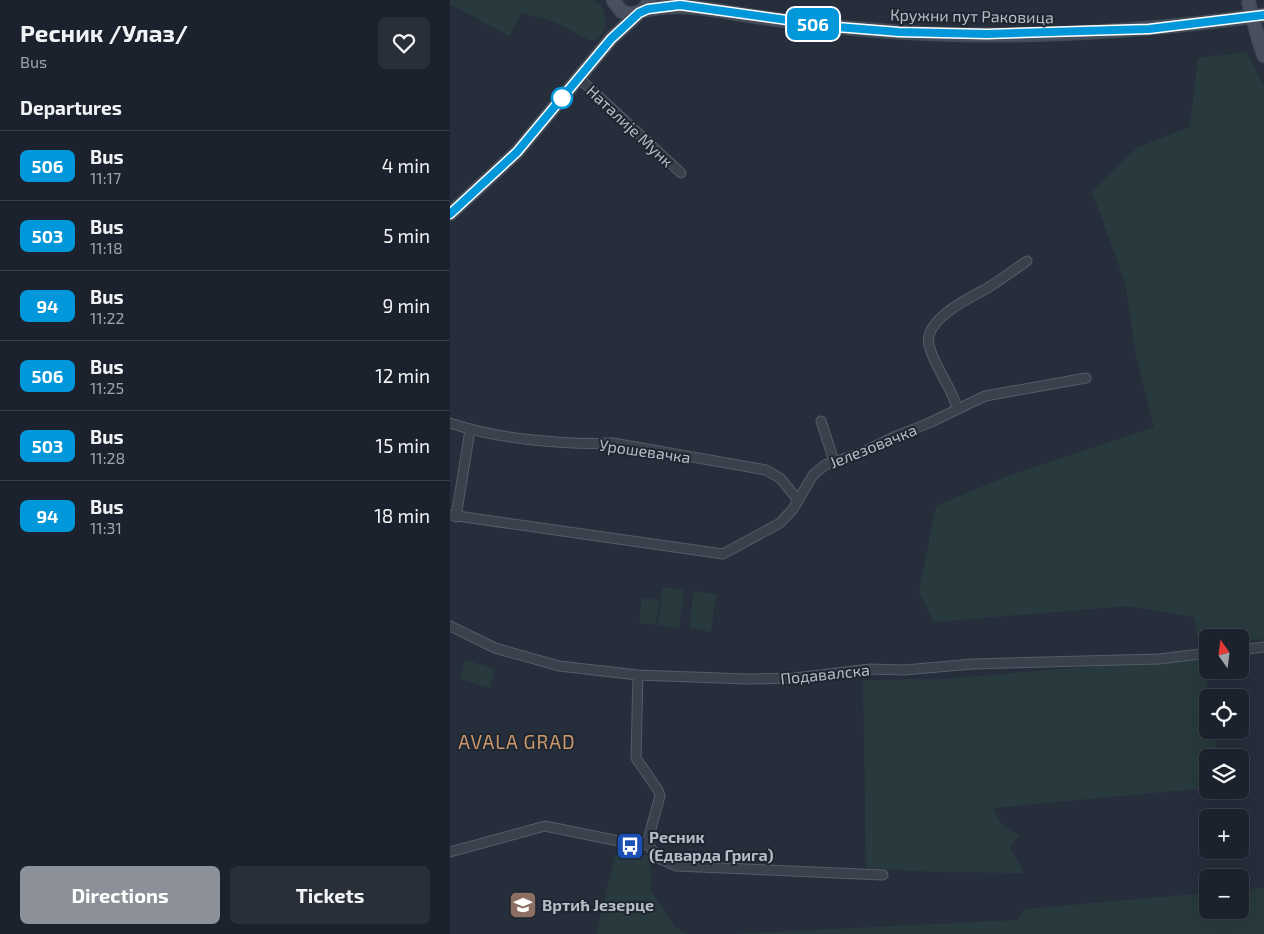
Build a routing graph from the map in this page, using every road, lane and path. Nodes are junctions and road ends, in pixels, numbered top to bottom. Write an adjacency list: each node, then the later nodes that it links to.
1 (649, 0): 5 (main road)
2 (1248, 0): 8 (main road, bridge)
3 (613, 2): 5 (main road); 7 (main road)
4 (676, 2): 5 (main road, Кружни пут Раковица); 6 (main road, Кружни пут Раковица)
5 (640, 12): 7 (main road)
6 (1264, 15)
7 (611, 39): 9 (main road)
8 (1264, 56)
9 (579, 78): 10 (street, Наталије Мунк); 11 (main road)
10 (681, 173)
11 (450, 214)
12 (1028, 261): 14 (street)
13 (1086, 378): 14 (street, Јелезовачка)
14 (957, 408): 18 (street, Јелезовачка)
15 (822, 421): 18 (street)
16 (450, 423): 17 (street, Урошевачка)
17 (470, 430): 19 (street, Урошевачка); 20 (street)
18 (834, 461): 19 (street, Јелезовачка)
19 (798, 500): 20 (street, Јелезовачка)
20 (453, 516)
21 (450, 626): 25 (street, Подавалска)
22 (1264, 647): 23 (street)
23 (1249, 649)
24 (1199, 654): 25 (street, Подавалска)
25 (638, 675): 26 (street)
26 (647, 843): 27 (street); 28 (street)
27 (450, 852)
28 (883, 875)

